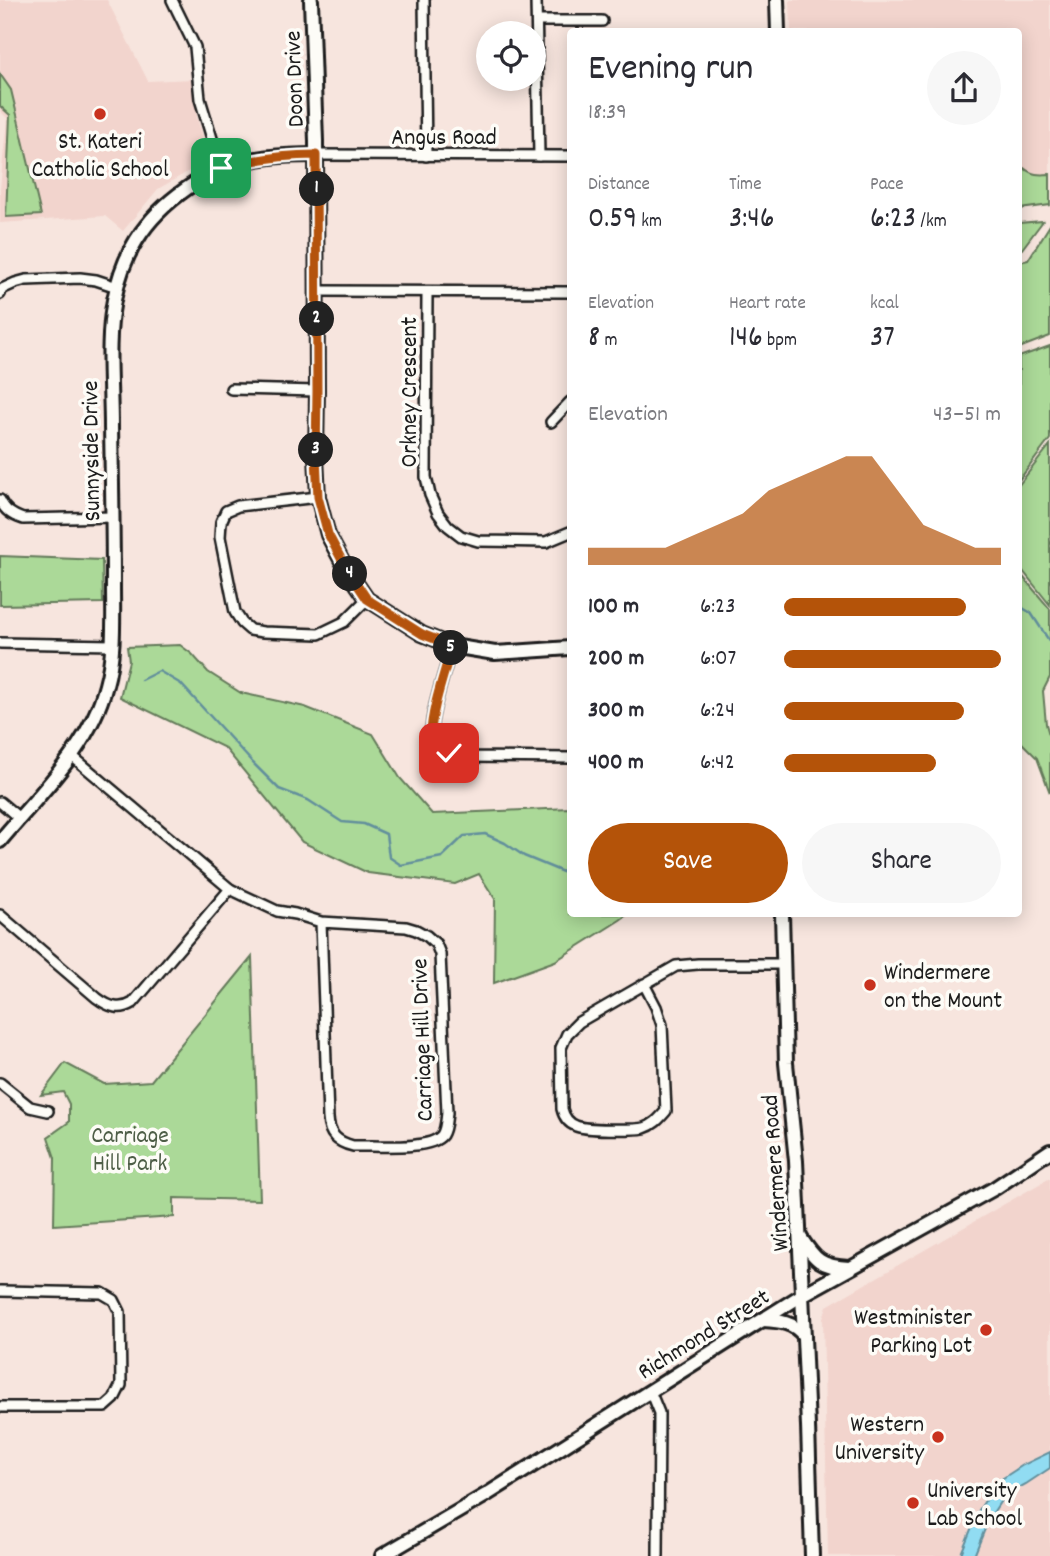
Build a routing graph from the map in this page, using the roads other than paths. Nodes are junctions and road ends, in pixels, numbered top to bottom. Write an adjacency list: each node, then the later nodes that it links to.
1 (172, 0): 15 (street)
2 (311, 0): 11 (street, Doon Drive)
3 (424, 0): 12 (street)
4 (536, 0): 6 (street)
5 (777, 0): 9 (street)
6 (537, 21)
7 (546, 21): 8 (street)
8 (603, 21)
9 (778, 28)
10 (538, 91): 13 (street)
11 (316, 155): 12 (street, Angus Road); 15 (street, Sunnyside Drive); 17 (street, Doon Drive)
12 (426, 156): 13 (street, Angus Road)
13 (539, 156): 14 (street, Angus Road)
14 (567, 156)
15 (221, 168): 16 (street, Sunnyside Drive)
16 (117, 287): 20 (street); 27 (street, Sunnyside Drive)
17 (318, 291): 18 (street, Orkney Crescent); 22 (street, Doon Drive)
18 (427, 292): 19 (street, Orkney Crescent); 28 (street, Orkney Crescent)
19 (567, 292)
20 (0, 293)
21 (232, 389): 22 (street)
22 (317, 391): 25 (street, Doon Drive)
23 (567, 405): 24 (street)
24 (551, 422)
25 (318, 497): 29 (street, Doon Drive); 29 (street)
26 (0, 500): 27 (street)
27 (113, 517): 31 (street, Sunnyside Drive)
28 (567, 533)
29 (367, 599): 32 (street, Doon Drive)
30 (0, 643): 31 (street)
31 (113, 645): 34 (street, Sunnyside Drive)
32 (452, 646): 33 (street, Doon Drive); 35 (street)
33 (567, 648)
34 (72, 756): 37 (street, Sunnyside Drive); 39 (street, Carriage Hill Drive)
35 (567, 758)
36 (0, 802): 37 (street)
37 (19, 818): 38 (street, Sunnyside Drive)
38 (0, 841)
39 (230, 889): 40 (street); 42 (street, Carriage Hill Drive)
40 (0, 915)
41 (782, 917): 43 (street, Windermere Road)
42 (321, 922): 42 (street, Carriage Hill Drive)
43 (784, 964): 44 (street); 48 (street, Windermere Road)
44 (644, 985): 44 (street)
45 (0, 1083): 46 (street)
46 (48, 1111)
47 (1050, 1151): 49 (street, Richmond Street)
48 (800, 1236): 49 (street); 51 (street, Windermere Road)
49 (850, 1269): 51 (street, Richmond Street)
50 (0, 1291): 55 (street)
51 (802, 1295): 52 (street, Richmond Street); 53 (street, Windermere Road)
52 (763, 1320): 53 (street); 54 (street, Richmond Street)
53 (804, 1336): 58 (street, Windermere Road)
54 (650, 1391): 56 (street, Richmond Street); 57 (street)
55 (0, 1407)
56 (382, 1556)
57 (659, 1556)
58 (812, 1556)

